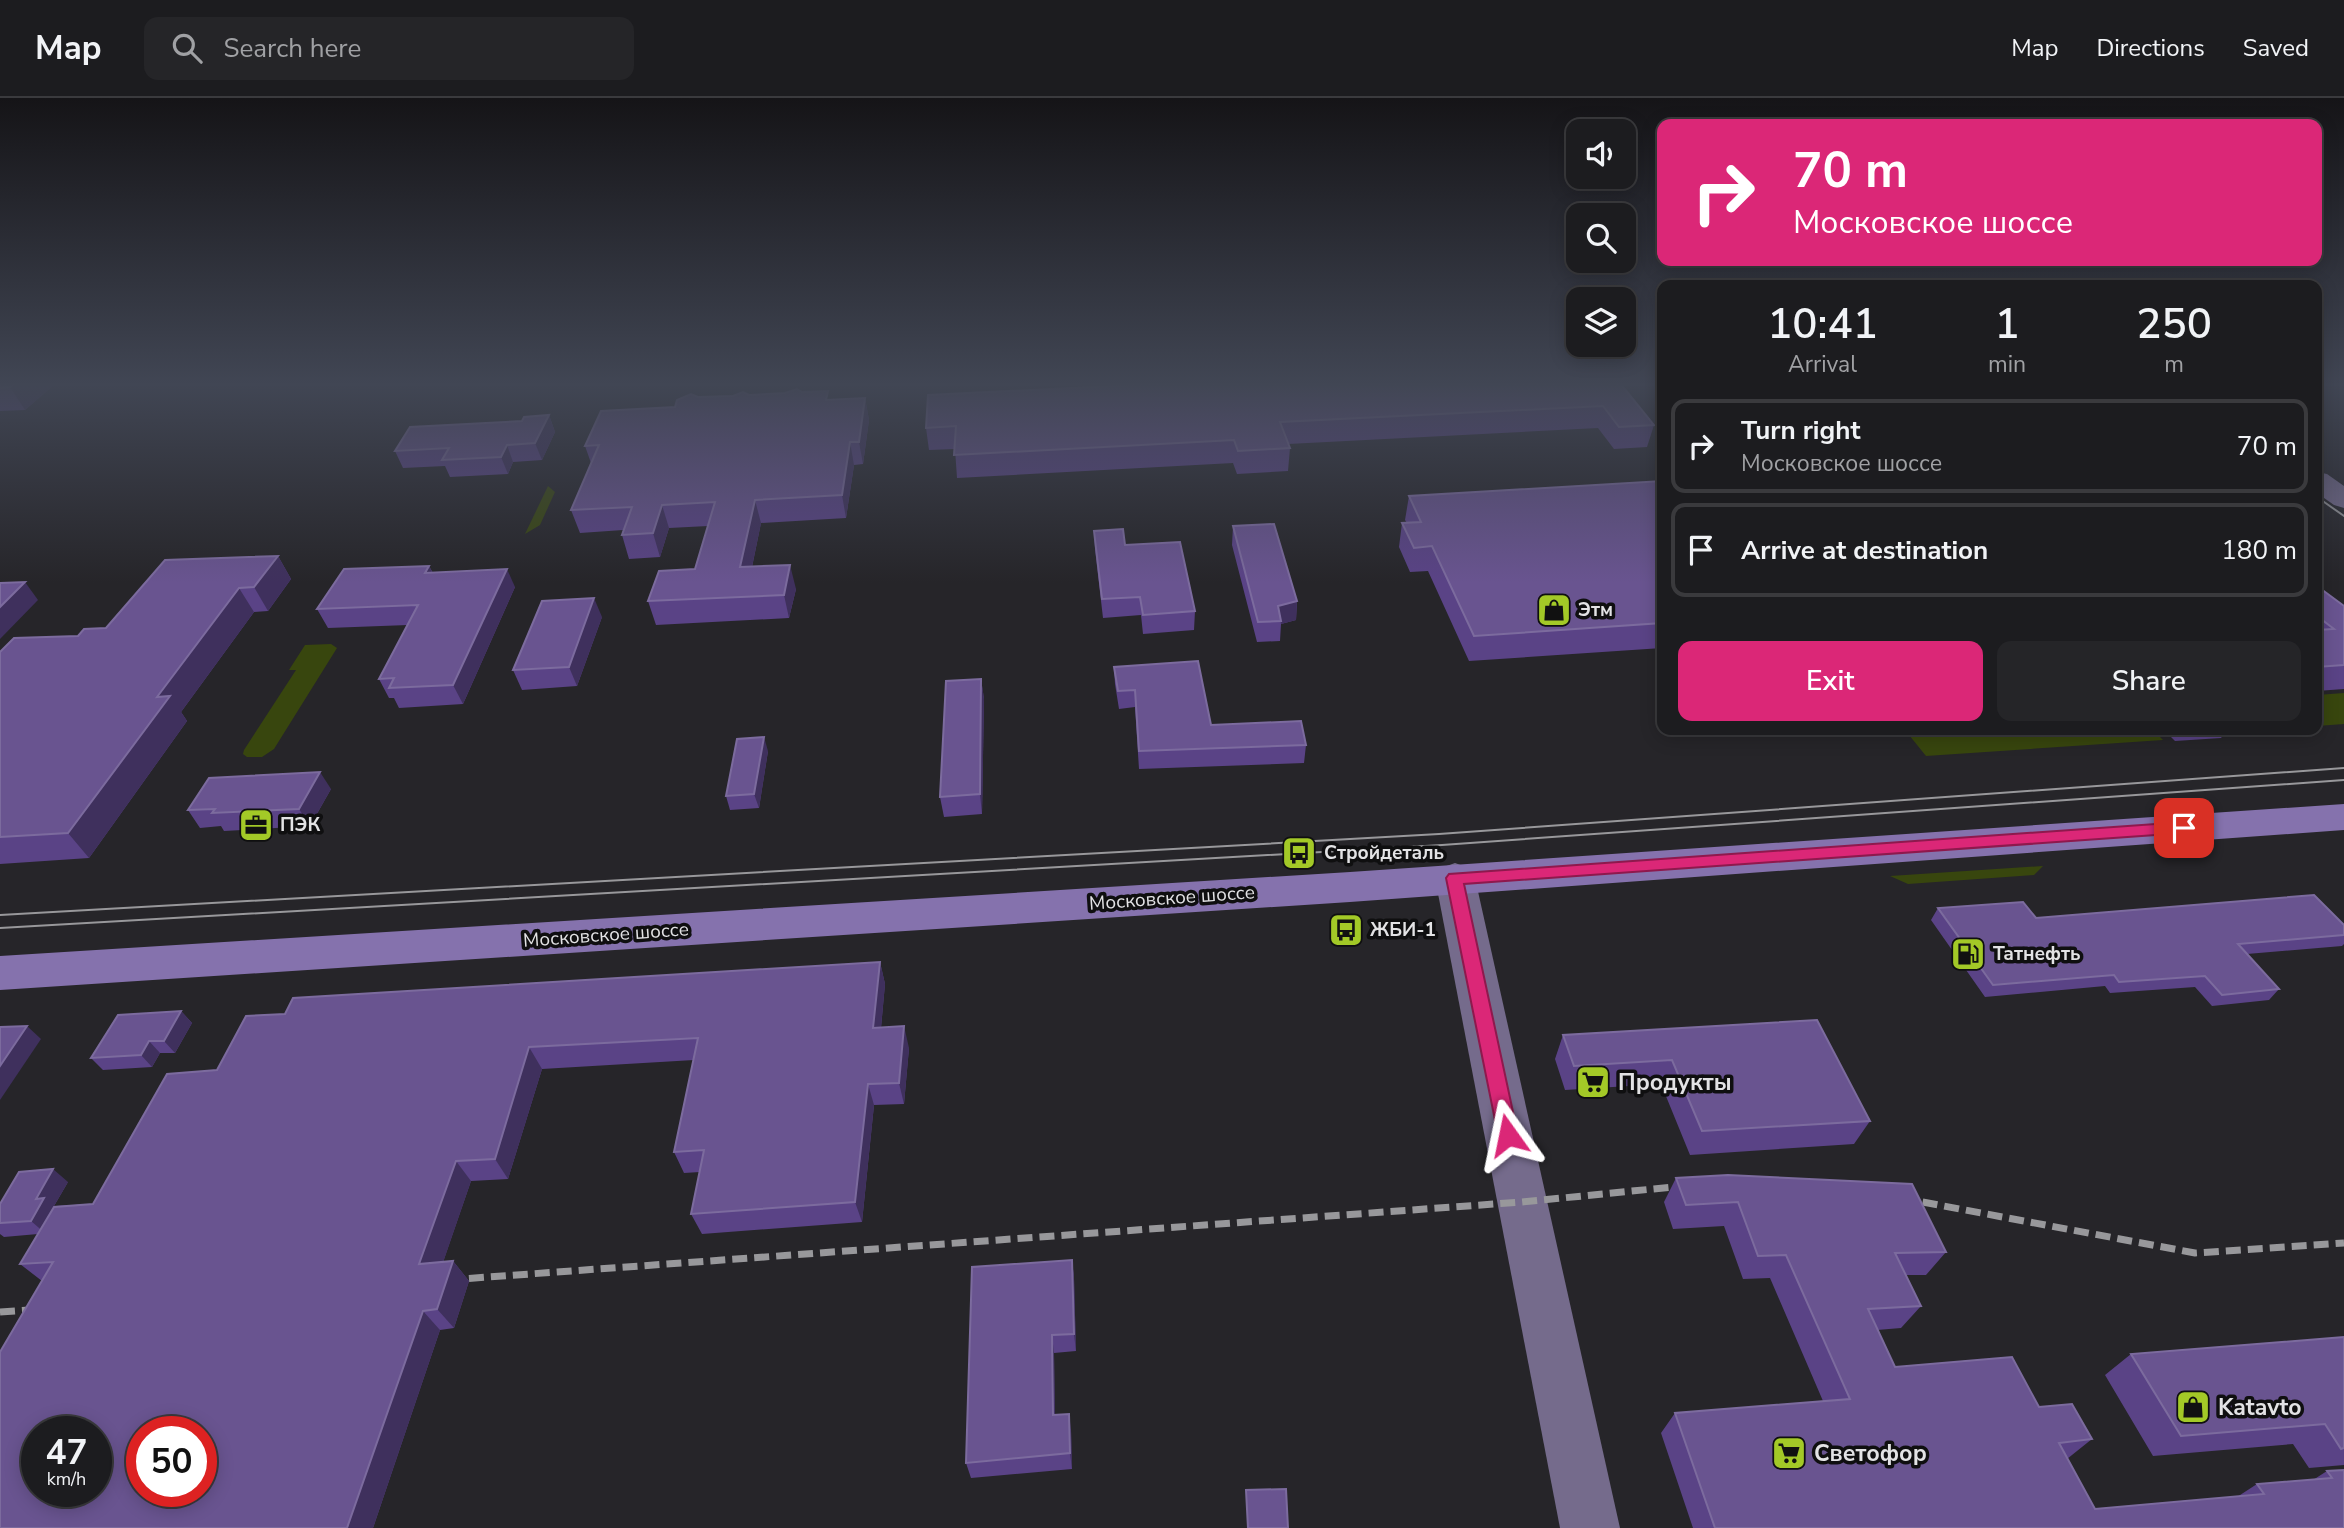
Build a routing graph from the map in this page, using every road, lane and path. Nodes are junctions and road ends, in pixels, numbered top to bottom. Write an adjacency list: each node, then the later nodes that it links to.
1 (2322, 466): 2 (main road)
2 (2344, 481)
3 (2322, 484): 4 (main road)
4 (2344, 499)
5 (2344, 817): 6 (main road, Московское шоссе)
6 (1455, 878): 7 (main road, Московское шоссе); 8 (main road)
7 (0, 973)
8 (1590, 1528)

